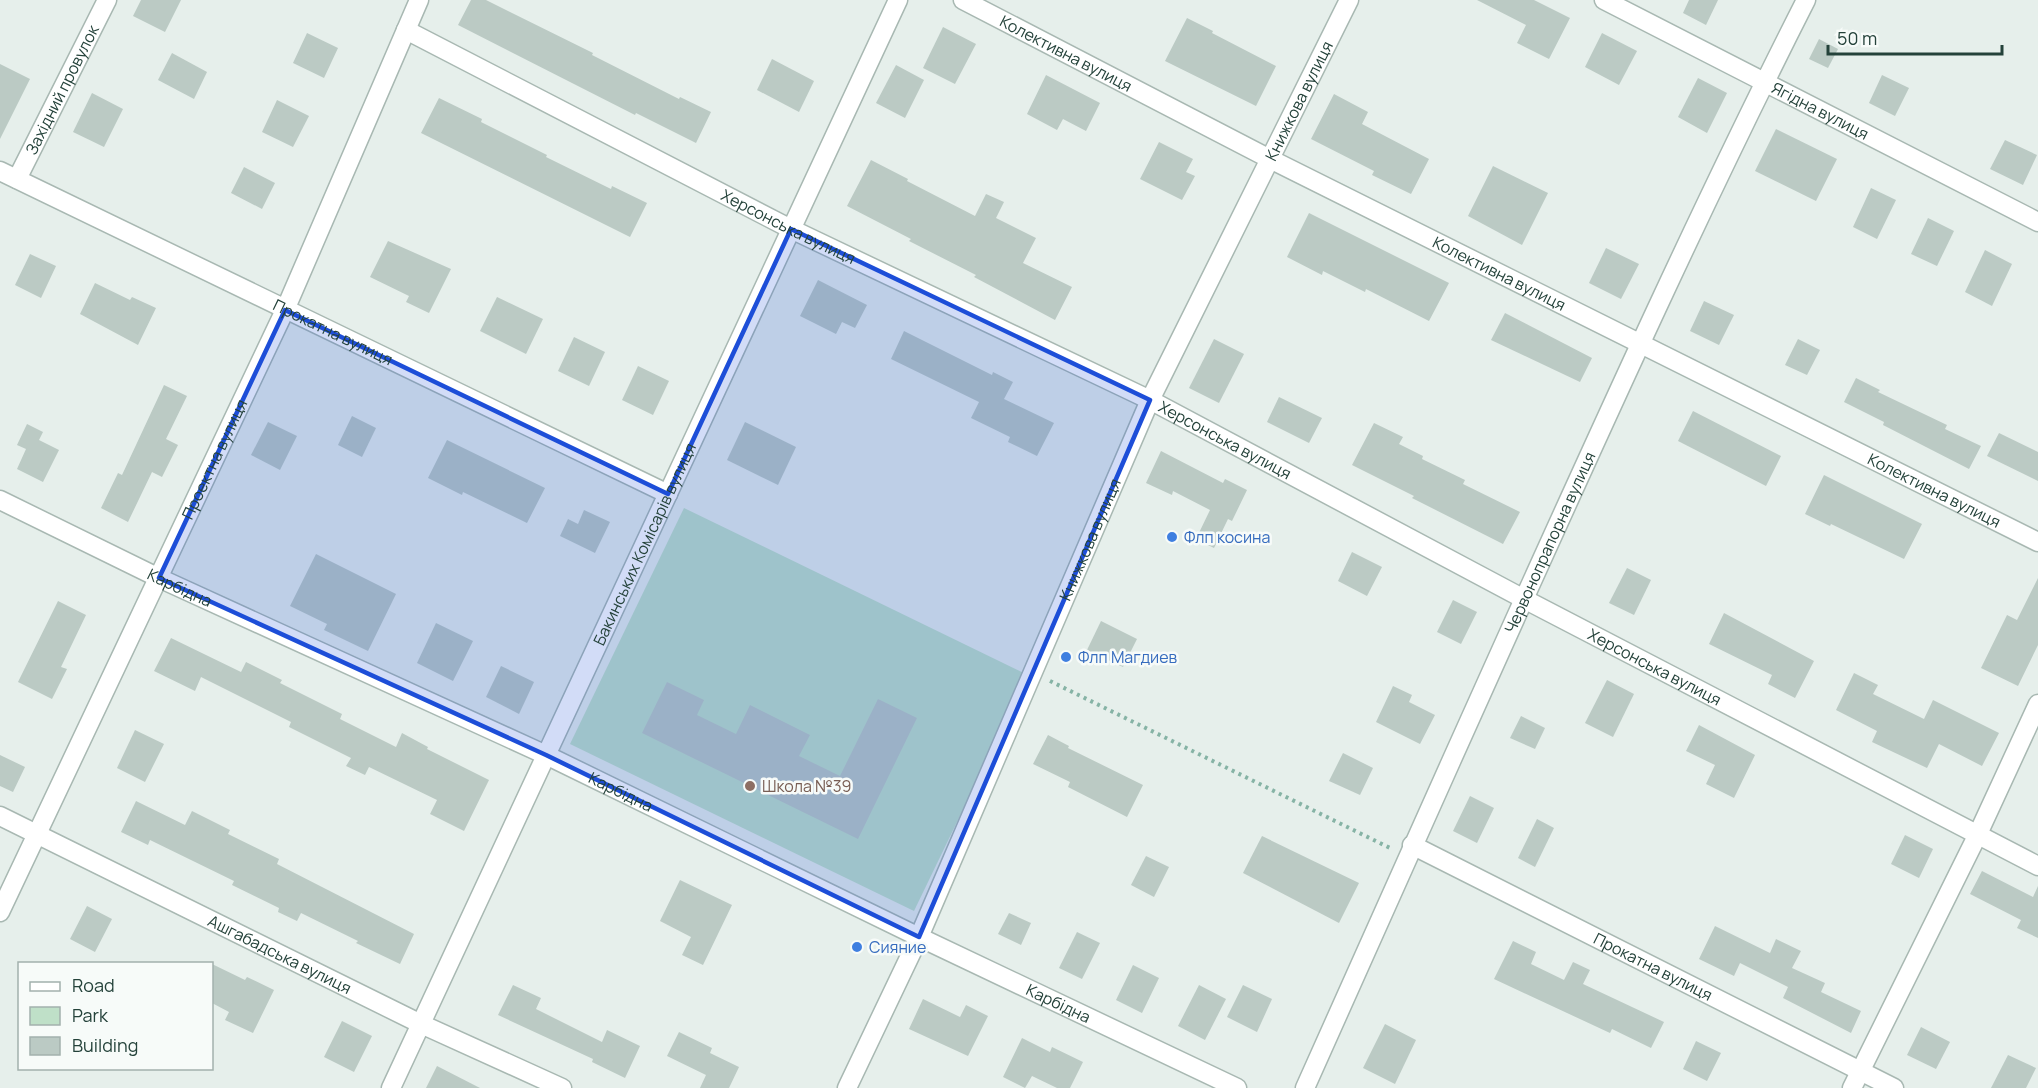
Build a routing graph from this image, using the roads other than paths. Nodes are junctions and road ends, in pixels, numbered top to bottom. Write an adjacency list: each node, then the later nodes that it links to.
1 (107, 0): 12 (street, Західний провулок)
2 (419, 0): 8 (street, Проектна вулиця)
3 (898, 0): 14 (street, Бакинських Комісарів вулиця)
4 (963, 0): 10 (street, Колективна вулиця)
5 (1349, 0): 10 (street, Книжкова вулиця)
6 (1604, 0): 9 (street, Ягідна вулиця)
7 (1806, 0): 9 (street, Червонопрапорна вулиця)
8 (406, 30): 14 (street, Херсонська вулиця); 15 (street, Проектна вулиця)
9 (1765, 81): 13 (street, Ягідна вулиця); 16 (street, Червонопрапорна вулиця)
10 (1270, 159): 16 (street, Колективна вулиця); 17 (street, Книжкова вулиця)
11 (0, 171): 12 (street, Прокатна вулиця)
12 (17, 179): 15 (street, Прокатна вулиця)
13 (2038, 222)
14 (791, 230): 17 (street, Херсонська вулиця); 18 (street, Бакинських Комісарів вулиця)
15 (285, 310): 18 (street, Прокатна вулиця); 21 (street, Проектна вулиця)
16 (1640, 343): 20 (street, Колективна вулиця); 22 (street, Червонопрапорна вулиця)
17 (1150, 400): 22 (street, Херсонська вулиця); 31 (street, Книжкова вулиця)
18 (668, 494): 24 (street, Бакинських Комісарів вулиця)
19 (0, 500): 21 (street, Карбідна)
20 (2038, 542)
21 (159, 578): 24 (street, Карбідна); 26 (street, Проектна вулиця)
22 (1524, 599): 27 (street, Херсонська вулиця); 28 (street, Червонопрапорна вулиця)
23 (2038, 704): 27 (street)
24 (546, 755): 31 (street, Карбідна); 32 (street, Бакинських Комісарів вулиця)
25 (0, 816): 26 (street, Ашгабадська вулиця)
26 (37, 833): 30 (street, Проектна вулиця); 32 (street, Ашгабадська вулиця)
27 (1977, 836): 29 (street, Херсонська вулиця); 33 (street)
28 (1410, 851): 33 (street, Прокатна вулиця); 38 (street, Червонопрапорна вулиця)
29 (2038, 866)
30 (0, 912)
31 (919, 937): 36 (street, Книжкова вулиця); 37 (street, Карбідна)
32 (421, 1024): 34 (street, Бакинських Комісарів вулиця); 35 (street, Ашгабадська вулиця)
33 (1860, 1070): 39 (street); 40 (street, Прокатна вулиця)
34 (391, 1088)
35 (562, 1088)
36 (847, 1088)
37 (1237, 1088)
38 (1305, 1088)
39 (1852, 1088)
40 (1894, 1088)

